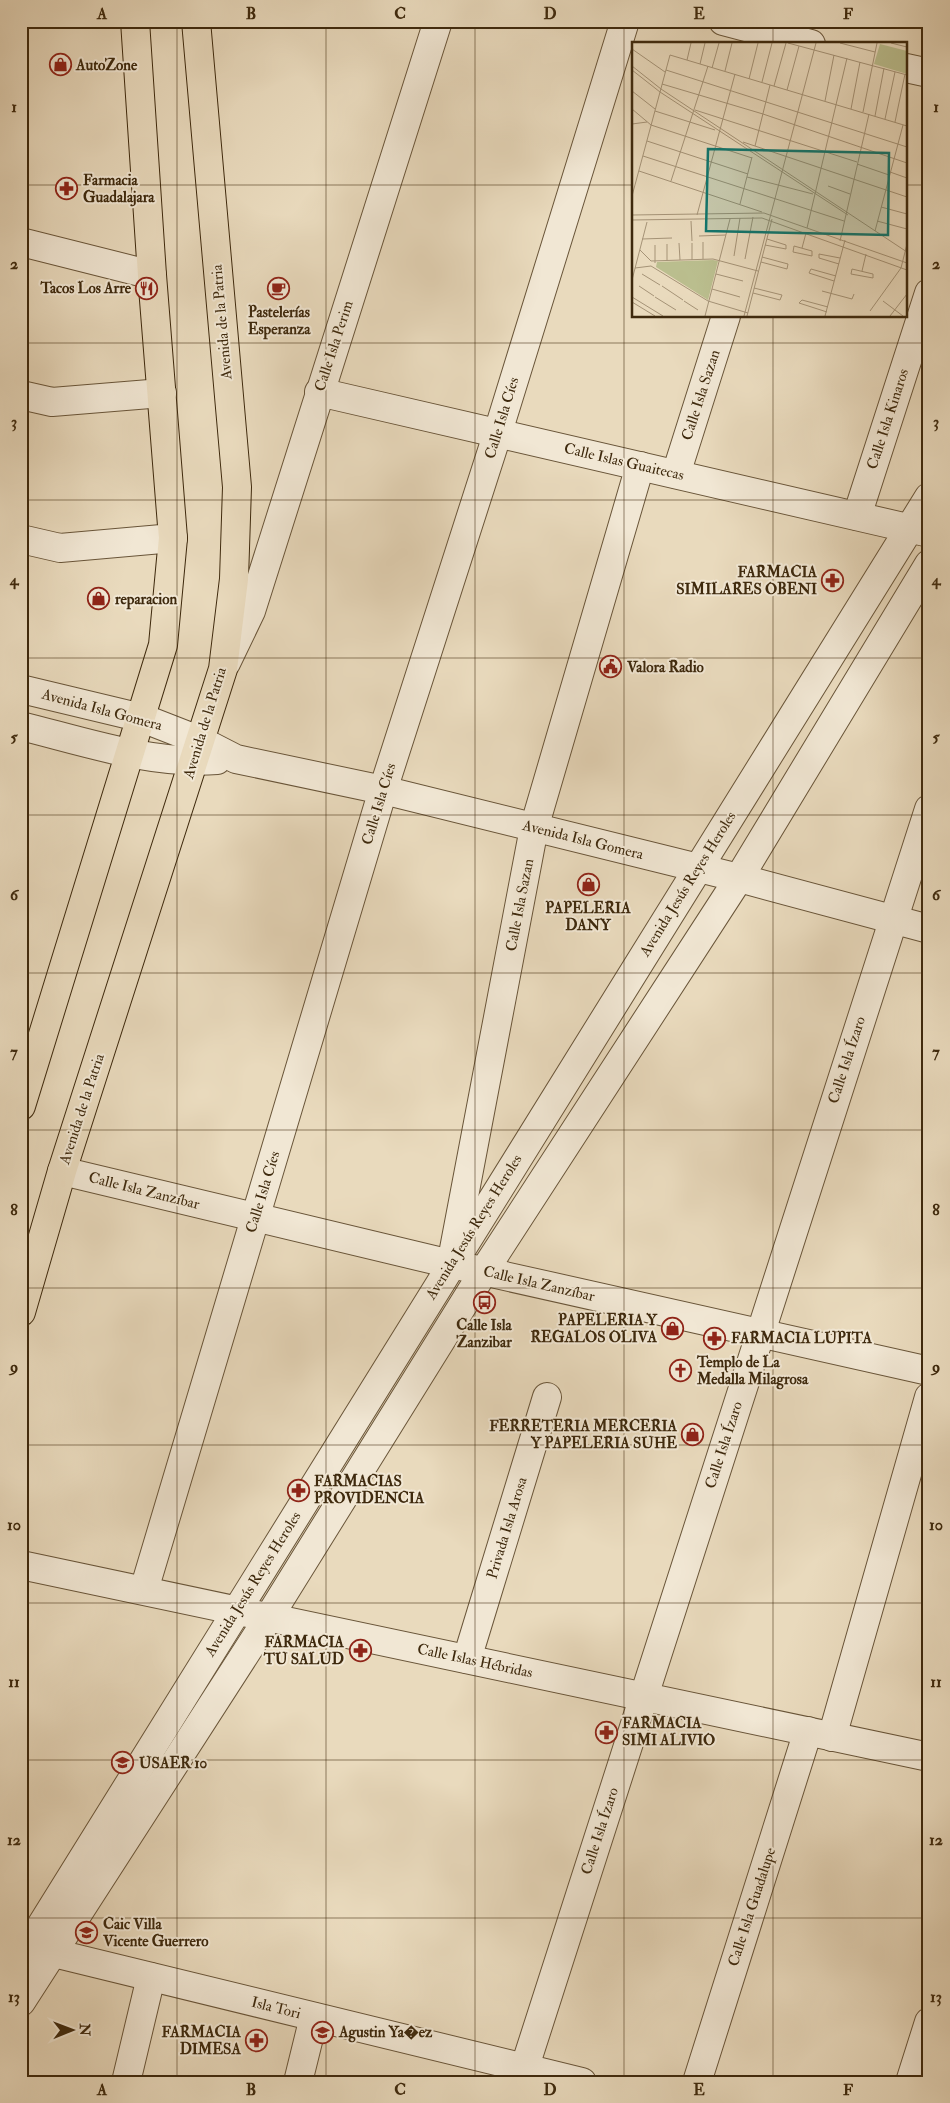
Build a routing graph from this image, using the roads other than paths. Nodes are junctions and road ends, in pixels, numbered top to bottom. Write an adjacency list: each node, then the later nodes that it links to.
1 (135, 21): 12 (main road)
2 (196, 21): 27 (main road, Avenida de la Patria)
3 (438, 21): 15 (street, Calle Isla Perim)
4 (625, 21): 18 (street, Calle Isla Cíes)
5 (723, 21): 7 (street)
6 (820, 21): 8 (street)
7 (804, 42)
8 (813, 42)
9 (908, 68): 10 (street)
10 (929, 73)
11 (21, 242): 12 (street)
12 (152, 275): 16 (main road)
13 (929, 293): 22 (street, Calle Isla Kinaros)
14 (725, 318): 20 (street, Calle Isla Sazan)
15 (319, 392): 18 (street, Calle Islas Guaitecas); 27 (street, Calle Isla Perim)
16 (162, 393): 17 (street); 24 (main road)
17 (21, 395)
18 (498, 432): 19 (street, Calle Islas Guaitecas); 33 (street, Calle Isla Cíes)
19 (640, 466): 20 (street, Calle Islas Guaitecas); 35 (street, Calle Isla Sazan)
20 (676, 474): 22 (street, Calle Islas Guaitecas)
21 (929, 497): 23 (street, Avenida Jesús Reyes Heroles)
22 (856, 516): 23 (street, Calle Islas Guaitecas)
23 (919, 530): 36 (street, Avenida Jesús Reyes Heroles)
24 (174, 538): 25 (street); 29 (main road)
25 (21, 539)
26 (929, 564): 37 (street, Avenida Jesús Reyes Heroles)
27 (223, 669): 31 (main road, Avenida de la Patria)
28 (21, 689): 29 (street, Avenida Isla Gomera)
29 (142, 718): 31 (street, Avenida Isla Gomera); 32 (main road)
30 (21, 726): 32 (street, Avenida Isla Gomera)
31 (197, 751): 32 (street, Avenida Isla Gomera); 33 (street, Avenida Isla Gomera); 41 (main road, Avenida de la Patria)
32 (130, 753): 40 (main road)
33 (383, 790): 35 (street, Avenida Isla Gomera); 42 (street, Calle Isla Cíes)
34 (929, 809): 38 (street, Calle Isla Ízaro)
35 (534, 828): 36 (street, Avenida Isla Gomera); 43 (street, Calle Isla Sazan)
36 (698, 868): 37 (street, Avenida Isla Gomera); 43 (street, Avenida Jesús Reyes Heroles)
37 (739, 878): 38 (street, Avenida Isla Gomera); 44 (street, Avenida Jesús Reyes Heroles)
38 (892, 920): 39 (street, Avenida Isla Gomera); 46 (street, Calle Isla Ízaro)
39 (929, 929)
40 (21, 1106)
41 (62, 1171): 42 (street, Calle Isla Zanzíbar); 45 (main road, Avenida de la Patria)
42 (255, 1218): 43 (street, Calle Isla Zanzíbar); 51 (street, Calle Isla Cíes)
43 (451, 1264): 44 (street, Calle Isla Zanzíbar); 52 (street, Avenida Jesús Reyes Heroles)
44 (484, 1271): 46 (street, Calle Isla Zanzíbar); 53 (street, Avenida Jesús Reyes Heroles)
45 (21, 1312)
46 (760, 1334): 47 (street, Calle Isla Zanzíbar); 55 (street, Calle Isla Ízaro)
47 (929, 1371)
48 (547, 1397): 54 (street, Privada Isla Arosa)
49 (929, 1397): 56 (street, Calle Isla Guadalupe)
50 (21, 1565): 51 (street, Calle Islas Hébridas)
51 (144, 1590): 52 (street, Calle Islas Hébridas)
52 (237, 1610): 53 (street, Calle Islas Hébridas); 58 (street, Avenida Jesús Reyes Heroles)
53 (269, 1617): 54 (street, Calle Islas Hébridas); 58 (street, Avenida Jesús Reyes Heroles)
54 (467, 1659): 55 (street, Calle Islas Hébridas)
55 (644, 1696): 56 (street, Calle Islas Hébridas); 63 (street, Calle Isla Ízaro)
56 (820, 1734): 57 (street, Calle Islas Hébridas); 67 (street, Calle Isla Guadalupe)
57 (929, 1757)
58 (34, 1953): 59 (street, Isla Tori); 60 (street, Avenida Jesús Reyes Heroles)
59 (151, 1977): 61 (street, Isla Tori); 64 (street)
60 (21, 2002)
61 (314, 2017): 63 (street, Isla Tori); 65 (street)
62 (929, 2022): 68 (street)
63 (522, 2075): 66 (street, Isla Tori)
64 (126, 2082)
65 (298, 2082)
66 (582, 2082)
67 (697, 2082)
68 (910, 2082)

